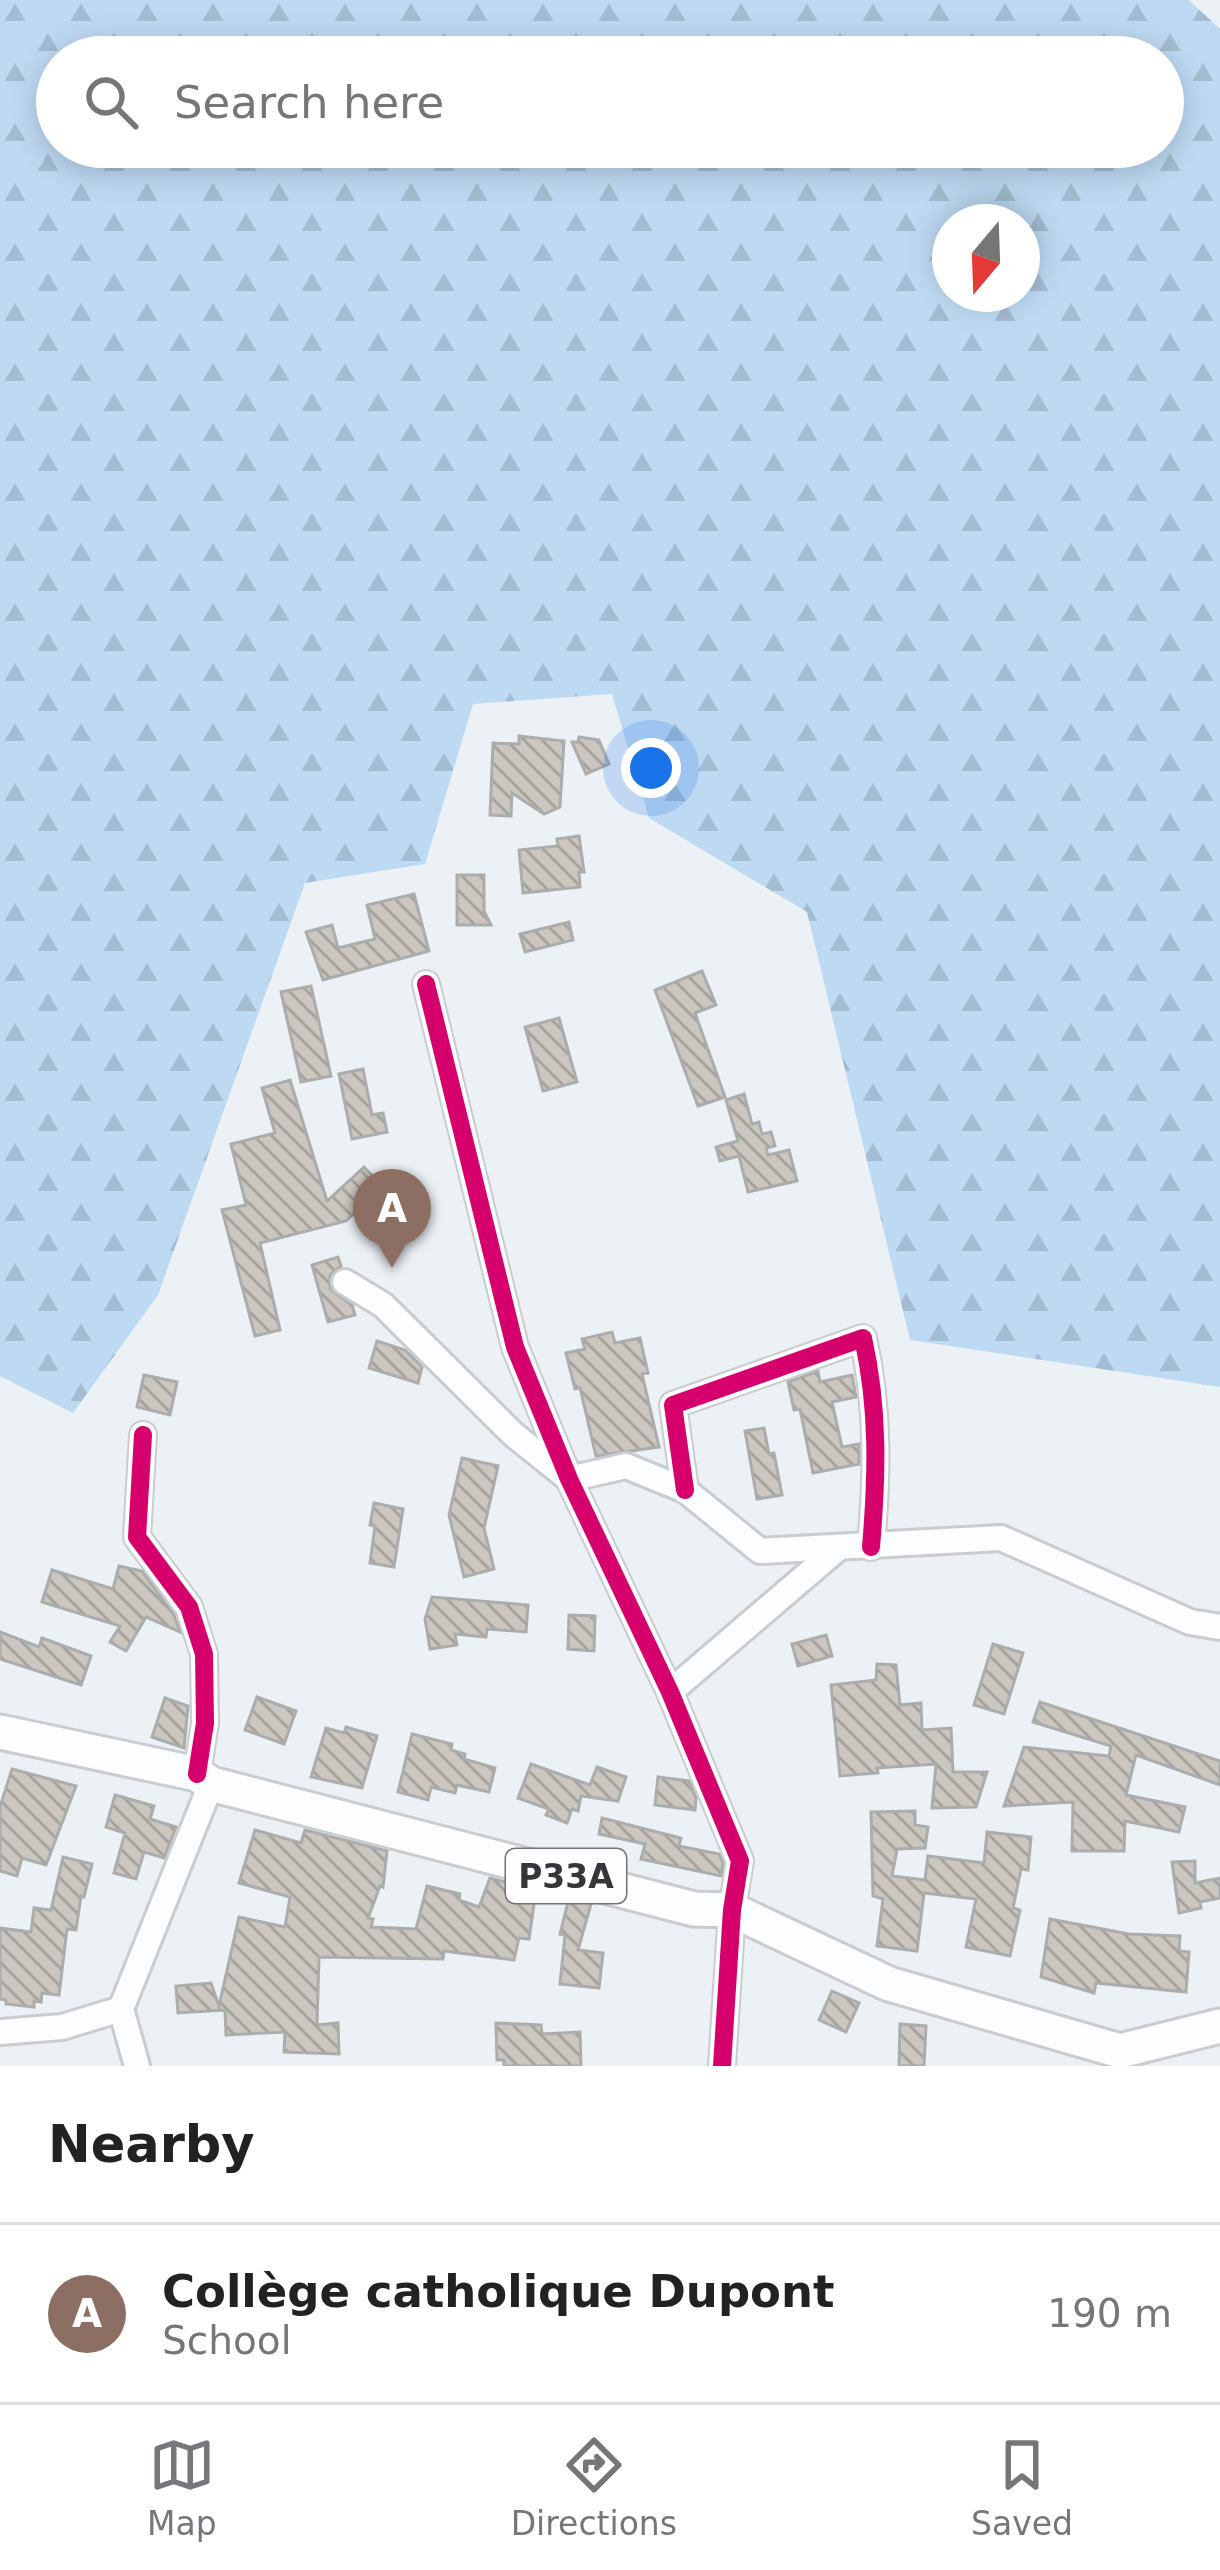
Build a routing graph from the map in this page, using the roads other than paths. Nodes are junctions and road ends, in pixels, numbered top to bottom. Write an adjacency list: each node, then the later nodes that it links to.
1 (426, 984): 4 (street)
2 (345, 1282): 4 (street)
3 (143, 1435): 11 (street)
4 (569, 1479): 5 (street); 9 (street)
5 (685, 1490): 6 (street); 7 (street)
6 (871, 1547): 7 (street); 8 (street)
7 (836, 1550): 9 (street)
8 (1220, 1627)
9 (670, 1692): 12 (street)
10 (0, 1732): 11 (main road, P33A)
11 (204, 1779): 12 (main road, P33A); 13 (street)
12 (732, 1910): 16 (main road, P33A); 18 (street)
13 (121, 2009): 15 (street); 17 (street)
14 (1220, 2026): 16 (main road, P33A)
15 (0, 2032)
16 (1118, 2059)
17 (137, 2066)
18 (722, 2066)

